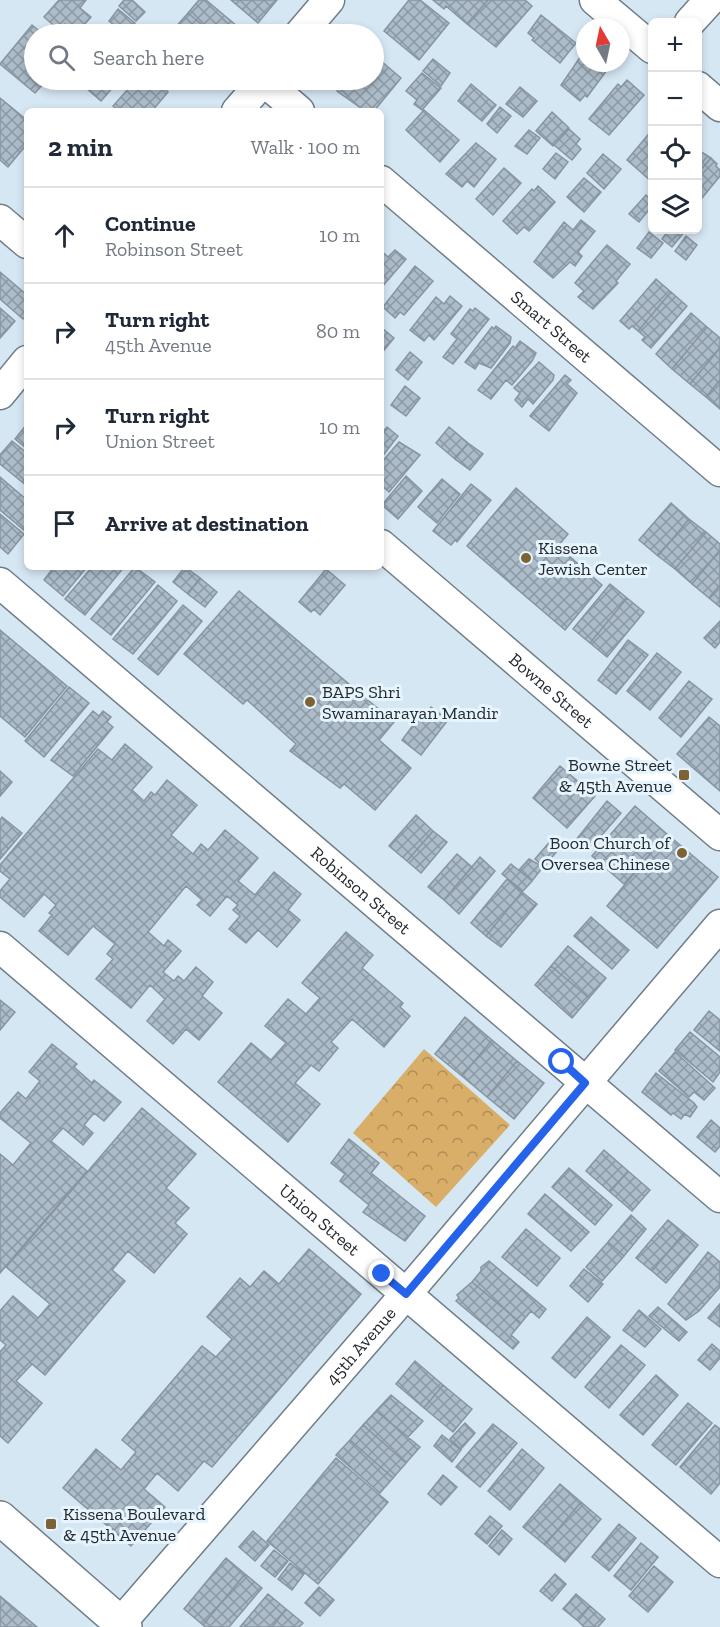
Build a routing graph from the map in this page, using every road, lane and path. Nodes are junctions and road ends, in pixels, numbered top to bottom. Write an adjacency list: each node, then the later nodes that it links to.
1 (328, 0): 5 (street)
2 (595, 0): 6 (street)
3 (710, 0): 4 (street)
4 (694, 18)
5 (308, 24)
6 (648, 45)
7 (255, 90): 11 (street)
8 (275, 90): 12 (street)
9 (702, 90): 10 (street)
10 (720, 106)
11 (240, 108)
12 (296, 108)
13 (384, 184): 18 (street, Smart Street)
14 (0, 220): 15 (street)
15 (24, 240)
16 (24, 366): 17 (street)
17 (0, 394)
18 (720, 471)
19 (384, 548): 21 (street, Bowne Street)
20 (0, 583): 24 (street, Robinson Street)
21 (720, 835)
22 (720, 925): 24 (street, 45th Avenue)
23 (0, 947): 26 (street, Union Street)
24 (585, 1083): 25 (street, Robinson Street); 26 (street, 45th Avenue)
25 (720, 1197)
26 (406, 1294): 28 (street, Union Street); 29 (street, 45th Avenue)
27 (0, 1518): 29 (main road)
28 (720, 1562)
29 (121, 1626)

